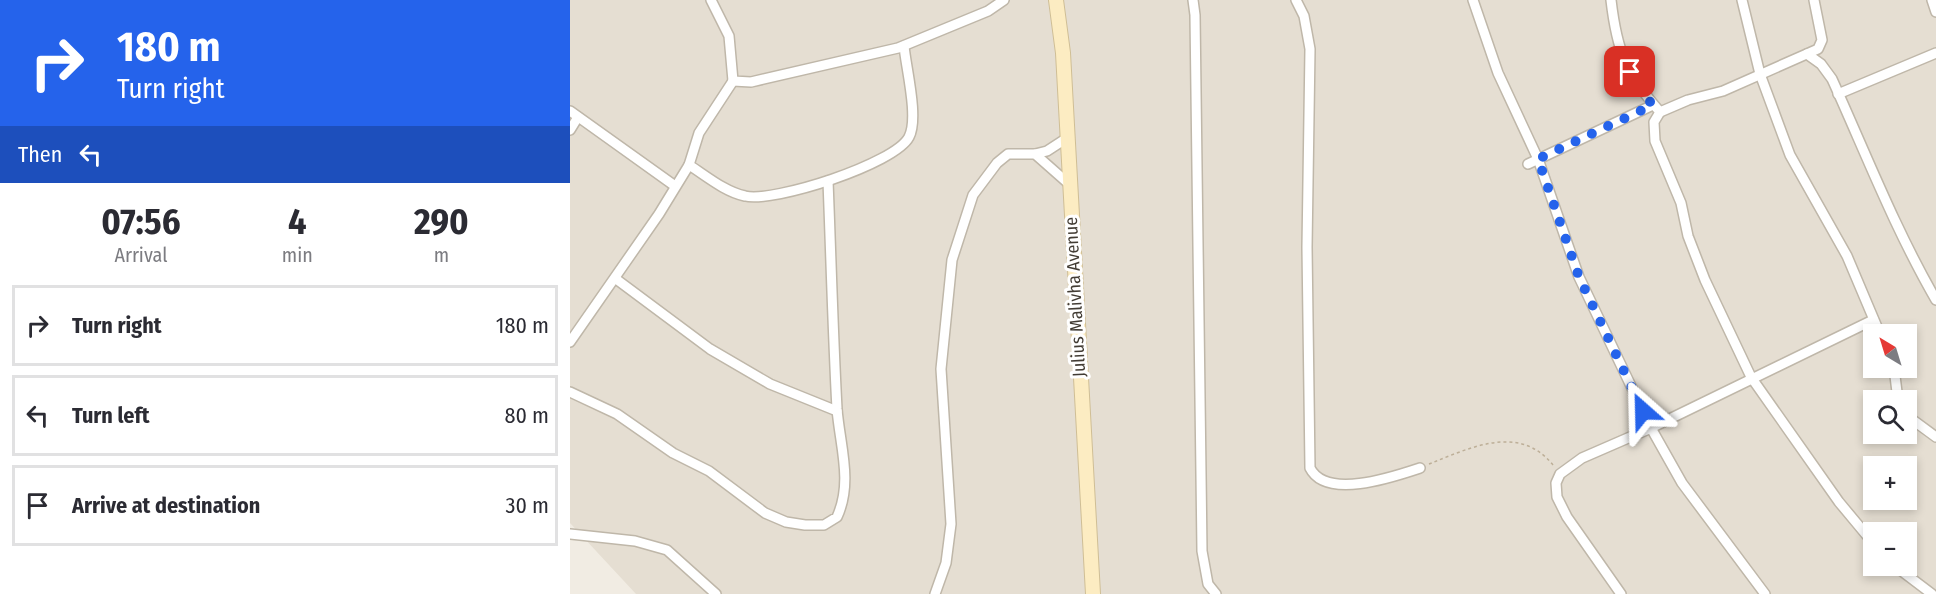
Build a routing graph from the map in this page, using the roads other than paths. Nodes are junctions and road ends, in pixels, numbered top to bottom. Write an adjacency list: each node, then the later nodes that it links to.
1 (711, 0): 16 (street)
2 (1004, 0): 12 (street)
3 (1056, 0): 21 (street, Julius Malivha Avenue)
4 (1193, 0): 47 (street)
5 (1297, 0): 40 (street)
6 (1473, 0): 23 (street)
7 (1611, 0): 18 (street)
8 (1742, 0): 15 (street)
9 (1814, 0): 14 (street)
10 (1932, 0): 11 (street)
11 (1936, 12)
12 (904, 46): 16 (street); 26 (street)
13 (1936, 53): 17 (street)
14 (1807, 54): 15 (street); 17 (street)
15 (1760, 74): 18 (street); 31 (street)
16 (734, 81): 25 (street)
17 (1838, 94): 30 (street)
18 (1657, 108): 23 (street); 34 (street)
19 (574, 114): 20 (street); 28 (street)
20 (570, 130)
21 (1067, 138): 22 (street); 27 (street, Julius Malivha Avenue)
22 (1035, 154): 27 (street); 45 (street)
23 (1538, 159): 24 (street); 38 (street)
24 (1528, 164)
25 (688, 165): 26 (street); 28 (street)
26 (828, 181): 36 (street)
27 (1069, 184): 46 (street, Julius Malivha Avenue)
28 (675, 186): 29 (street)
29 (616, 279): 33 (street); 36 (street)
30 (1936, 300)
31 (1873, 320): 32 (street); 34 (street)
32 (1875, 324)
33 (570, 342)
34 (1751, 377): 38 (street); 41 (street)
35 (570, 392): 36 (street)
36 (837, 411)
37 (1917, 423): 39 (street)
38 (1651, 428): 48 (street); 49 (street)
39 (1936, 437)
40 (1420, 468)
41 (1863, 531)
42 (570, 534): 44 (street)
43 (1908, 576): 50 (street)
44 (716, 594)
45 (935, 594)
46 (1093, 594)
47 (1216, 594)
48 (1621, 594)
49 (1766, 594)
50 (1932, 594)

